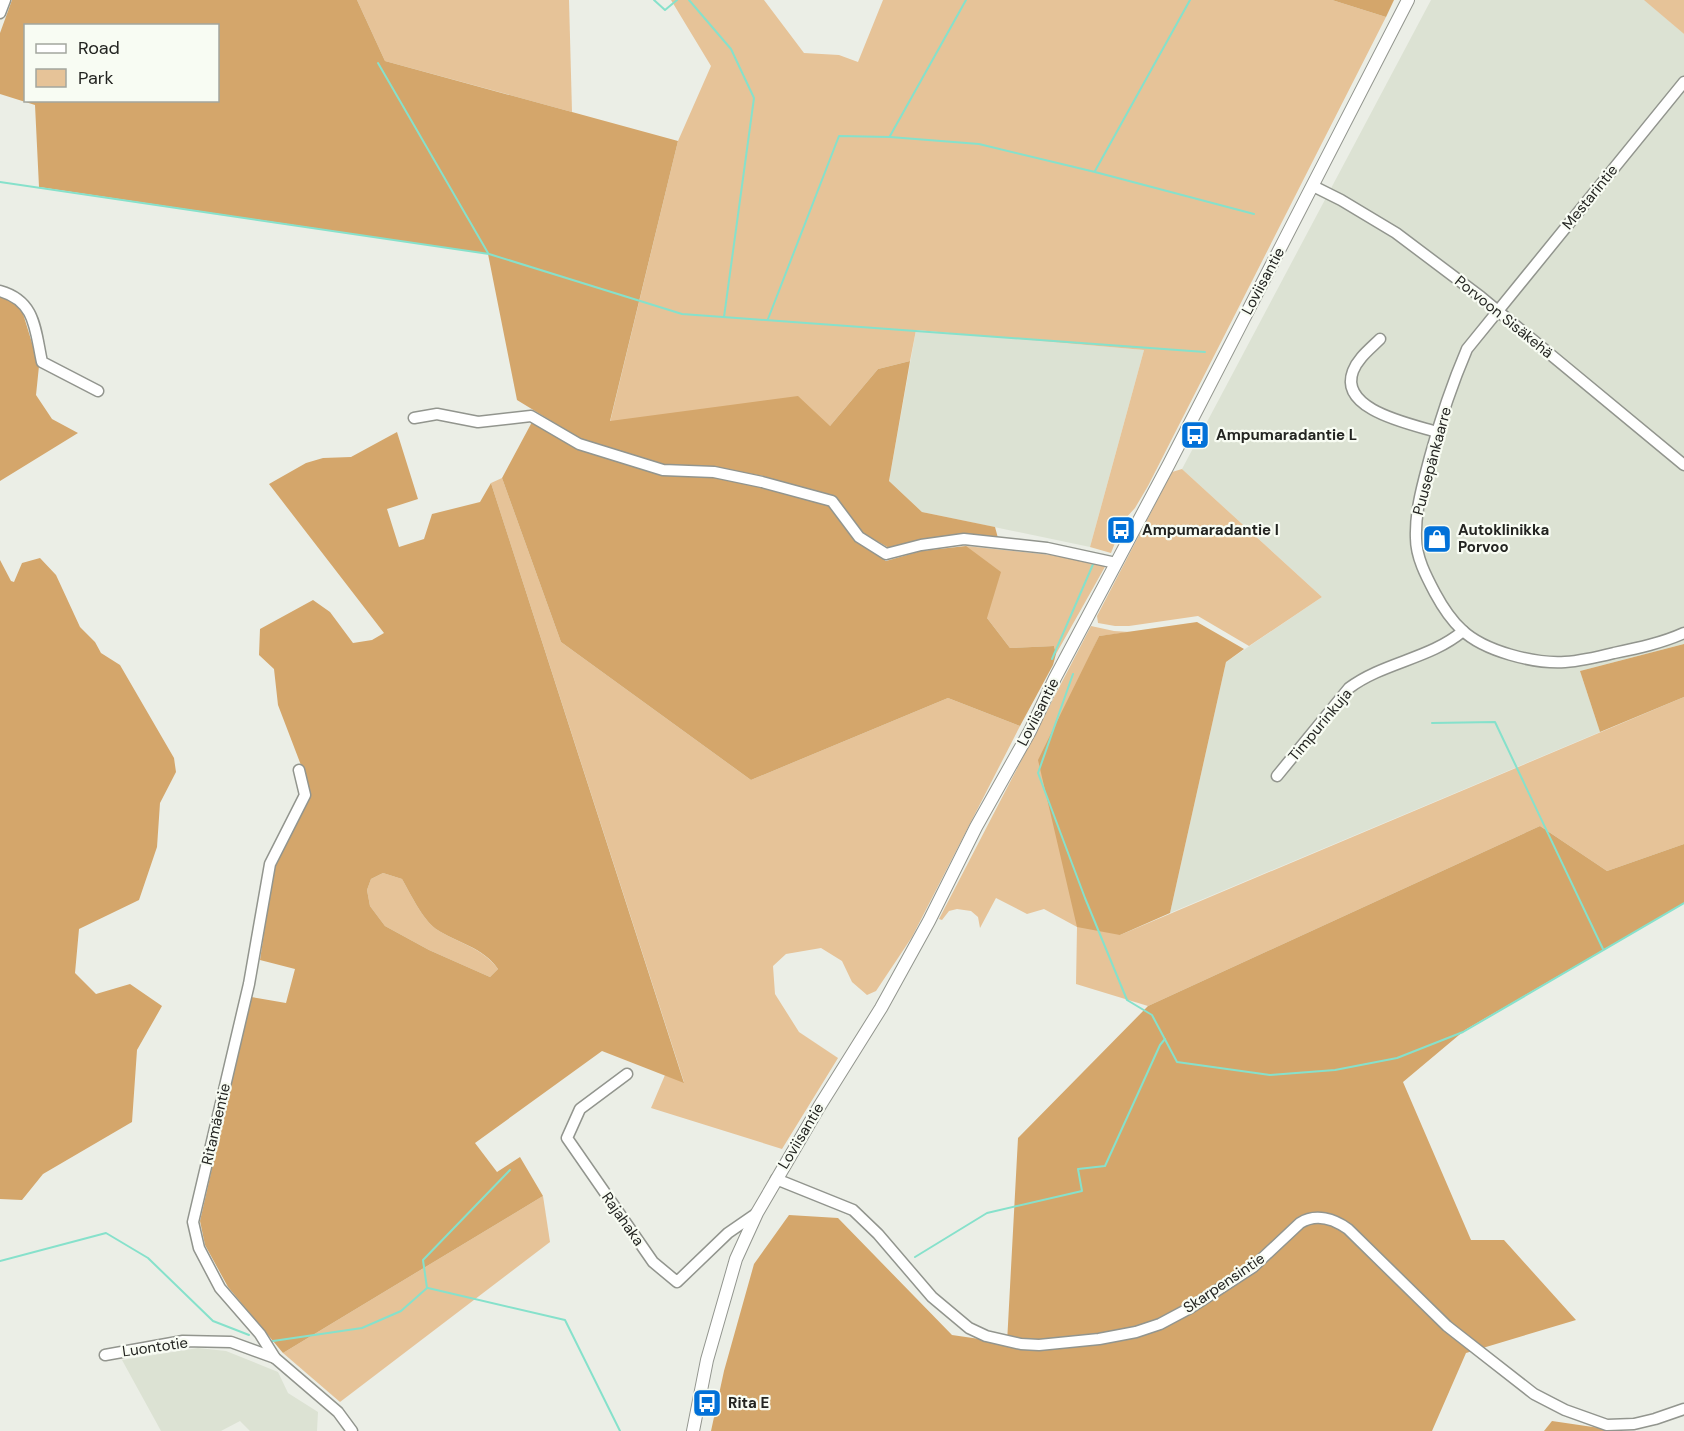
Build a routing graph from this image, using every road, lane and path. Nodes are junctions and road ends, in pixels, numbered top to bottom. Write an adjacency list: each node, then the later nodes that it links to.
1 (5, 0): 3 (street)
2 (1408, 0): 5 (main road, Loviisantie)
3 (0, 13)
4 (1684, 82): 7 (street, Mestarintie)
5 (1313, 186): 7 (street, Porvoon Sisäkehä); 13 (main road, Loviisantie)
6 (0, 291): 9 (street)
7 (1497, 311): 11 (street, Puusepänkaarre); 12 (street, Porvoon Sisäkehä)
8 (1380, 339): 11 (street)
9 (99, 391)
10 (414, 418): 13 (street)
11 (1437, 432): 14 (street, Puusepänkaarre)
12 (1684, 465)
13 (1116, 563): 19 (main road, Loviisantie)
14 (1462, 631): 15 (street, Puusepänkaarre); 17 (street, Timpurinkuja)
15 (1684, 633)
16 (299, 770): 22 (street, Ritamäentie)
17 (1277, 776)
18 (627, 1074): 20 (street, Rajahaka)
19 (776, 1179): 20 (main road, Loviisantie); 23 (street, Skarpensintie)
20 (757, 1214): 25 (main road, Loviisantie)
21 (105, 1355): 22 (street, Luontotie)
22 (275, 1358): 24 (street, Ritamäentie)
23 (1684, 1409)
24 (352, 1431)
25 (693, 1431)

